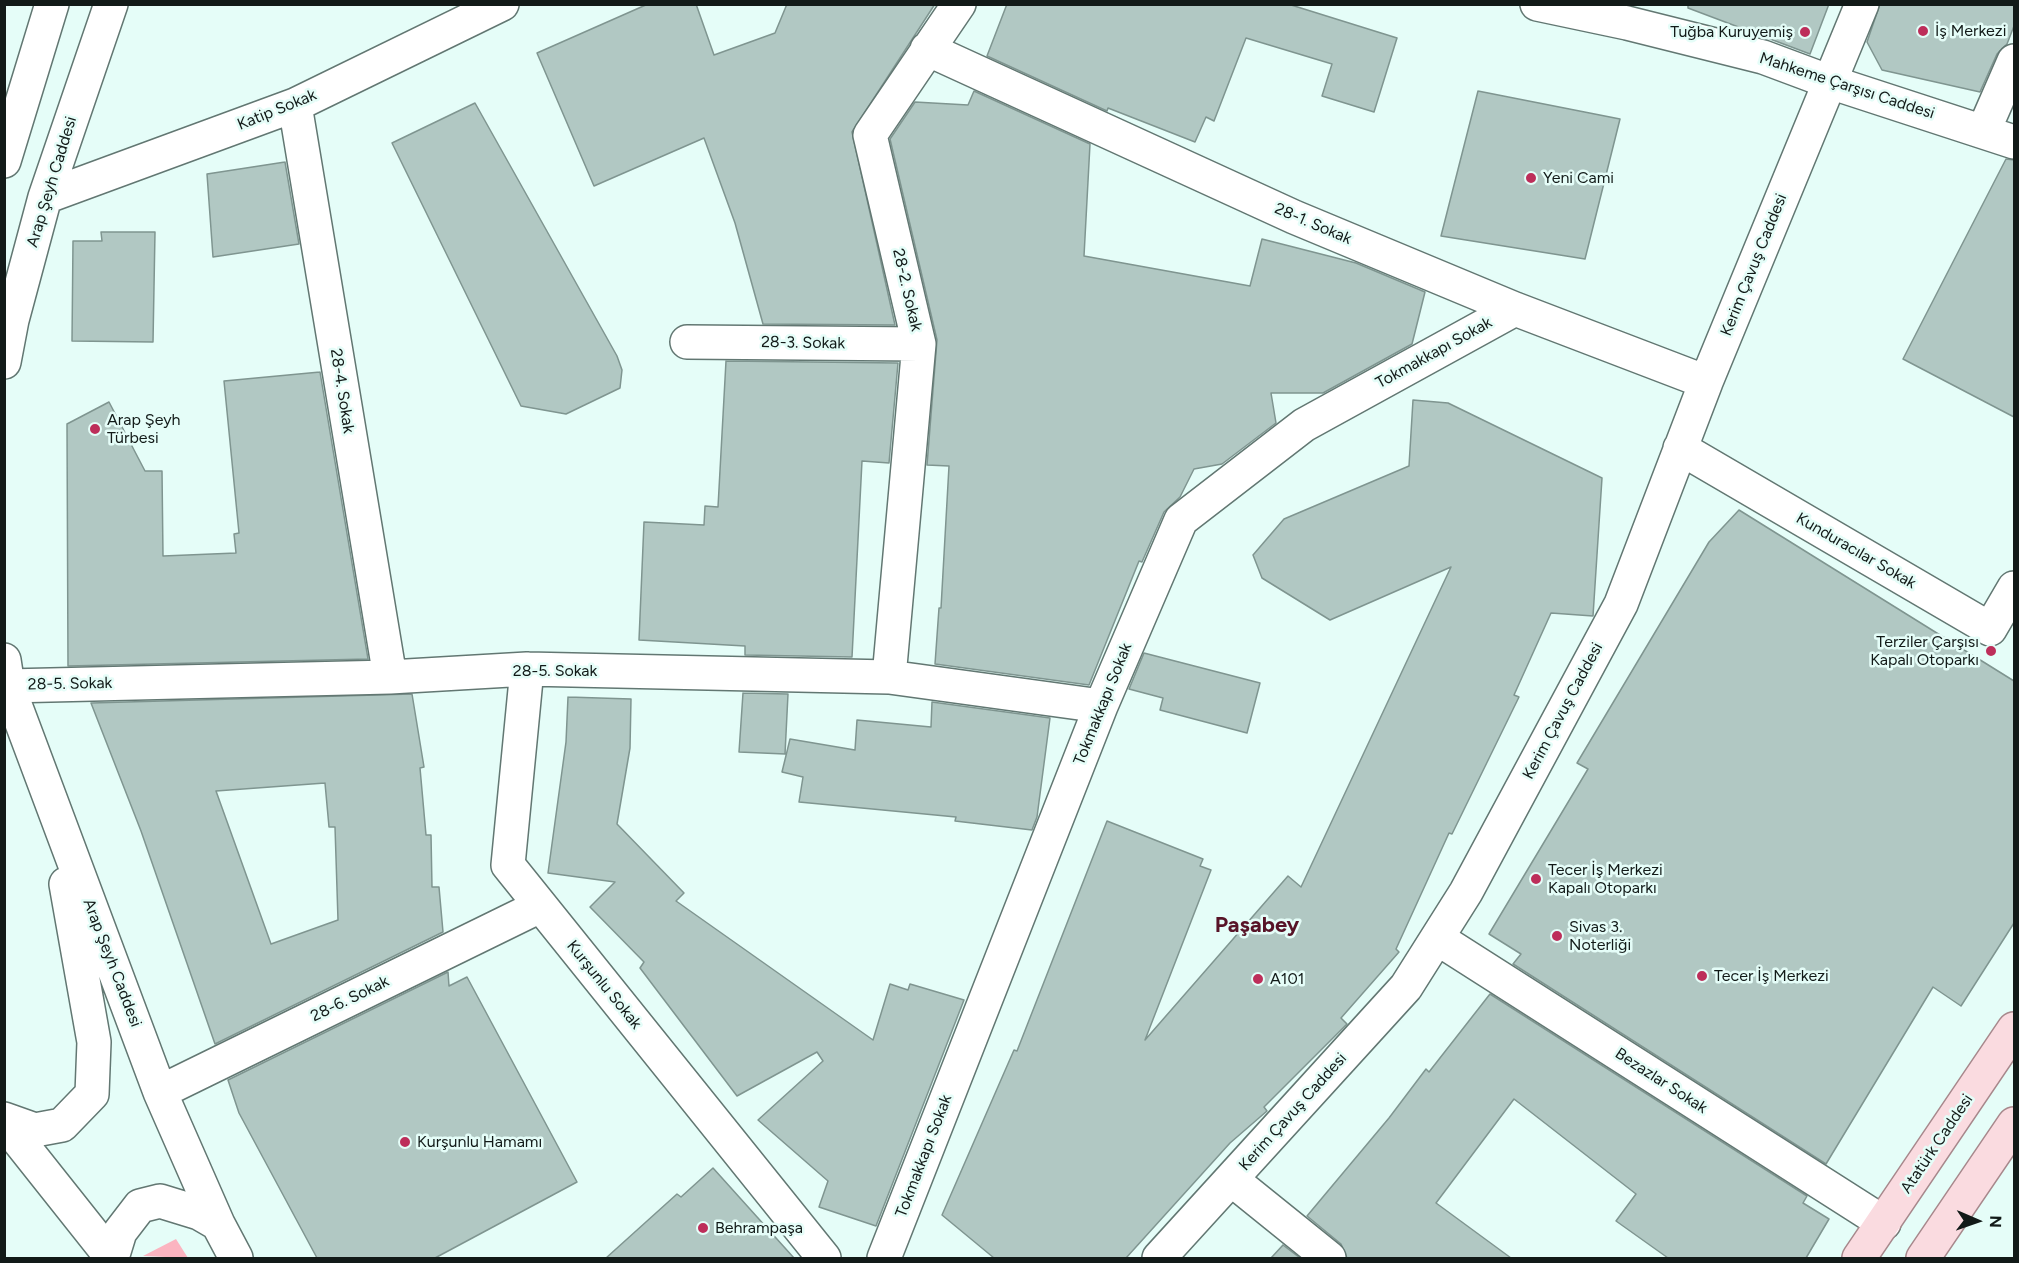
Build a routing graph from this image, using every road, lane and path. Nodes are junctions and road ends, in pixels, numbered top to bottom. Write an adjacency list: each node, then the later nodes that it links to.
1 (52, 4): 13 (street)
2 (111, 4): 14 (street, Arap Şeyh Caddesi)
3 (502, 4): 10 (street, Katip Sokak)
4 (959, 4): 7 (street, 28-2. Sokak)
5 (1537, 4): 9 (street, Mahkeme Çarşısı Caddesi)
6 (1862, 4): 9 (street, Kerim Çavuş Caddesi)
7 (927, 49): 15 (street, 28-1. Sokak); 17 (street, 28-2. Sokak)
8 (2014, 61): 11 (street)
9 (1830, 82): 11 (street, Mahkeme Çarşısı Caddesi); 19 (street, Kerim Çavuş Caddesi)
10 (295, 105): 14 (street, Katip Sokak); 24 (street, 28-4. Sokak)
11 (1984, 130): 12 (street, Mahkeme Çarşısı Caddesi)
12 (2014, 142)
13 (4, 161)
14 (45, 197): 18 (street, Arap Şeyh Caddesi)
15 (1515, 309): 19 (street, 28-1. Sokak); 26 (street, Tokmakkapı Sokak)
16 (687, 342): 17 (street, 28-3. Sokak)
17 (920, 344): 25 (street, 28-2. Sokak)
18 (4, 362)
19 (1706, 382): 20 (street, Kerim Çavuş Caddesi)
20 (1680, 448): 21 (street, Kunduracılar Sokak); 29 (street, Kerim Çavuş Caddesi)
21 (2014, 588)
22 (527, 669): 24 (street, 28-5. Sokak); 25 (street, 28-5. Sokak); 28 (street, Kurşunlu Sokak)
23 (6, 673): 24 (street, 28-5. Sokak); 27 (street, Arap Şeyh Caddesi)
24 (390, 677)
25 (889, 677): 26 (street, 28-5. Sokak)
26 (1101, 706): 40 (street, Tokmakkapı Sokak)
27 (52, 806): 31 (street, Arap Şeyh Caddesi); 32 (street)
28 (540, 906): 31 (street, 28-6. Sokak); 39 (street, Kurşunlu Sokak)
29 (1437, 938): 34 (street, Kerim Çavuş Caddesi); 36 (street, Bezazlar Sokak)
30 (2014, 1029): 36 (main road, Atatürk Caddesi)
31 (160, 1092): 35 (street, Arap Şeyh Caddesi)
32 (4, 1120): 37 (street)
33 (2014, 1124): 44 (main road)
34 (1232, 1179): 41 (street, Kerim Çavuş Caddesi); 42 (street)
35 (218, 1224): 37 (street); 38 (street, Arap Şeyh Caddesi)
36 (1884, 1224): 43 (main road, Atatürk Caddesi)
37 (112, 1258)
38 (236, 1258)
39 (824, 1258)
40 (884, 1258)
41 (1159, 1258)
42 (1329, 1258)
43 (1859, 1258)
44 (1923, 1258)

